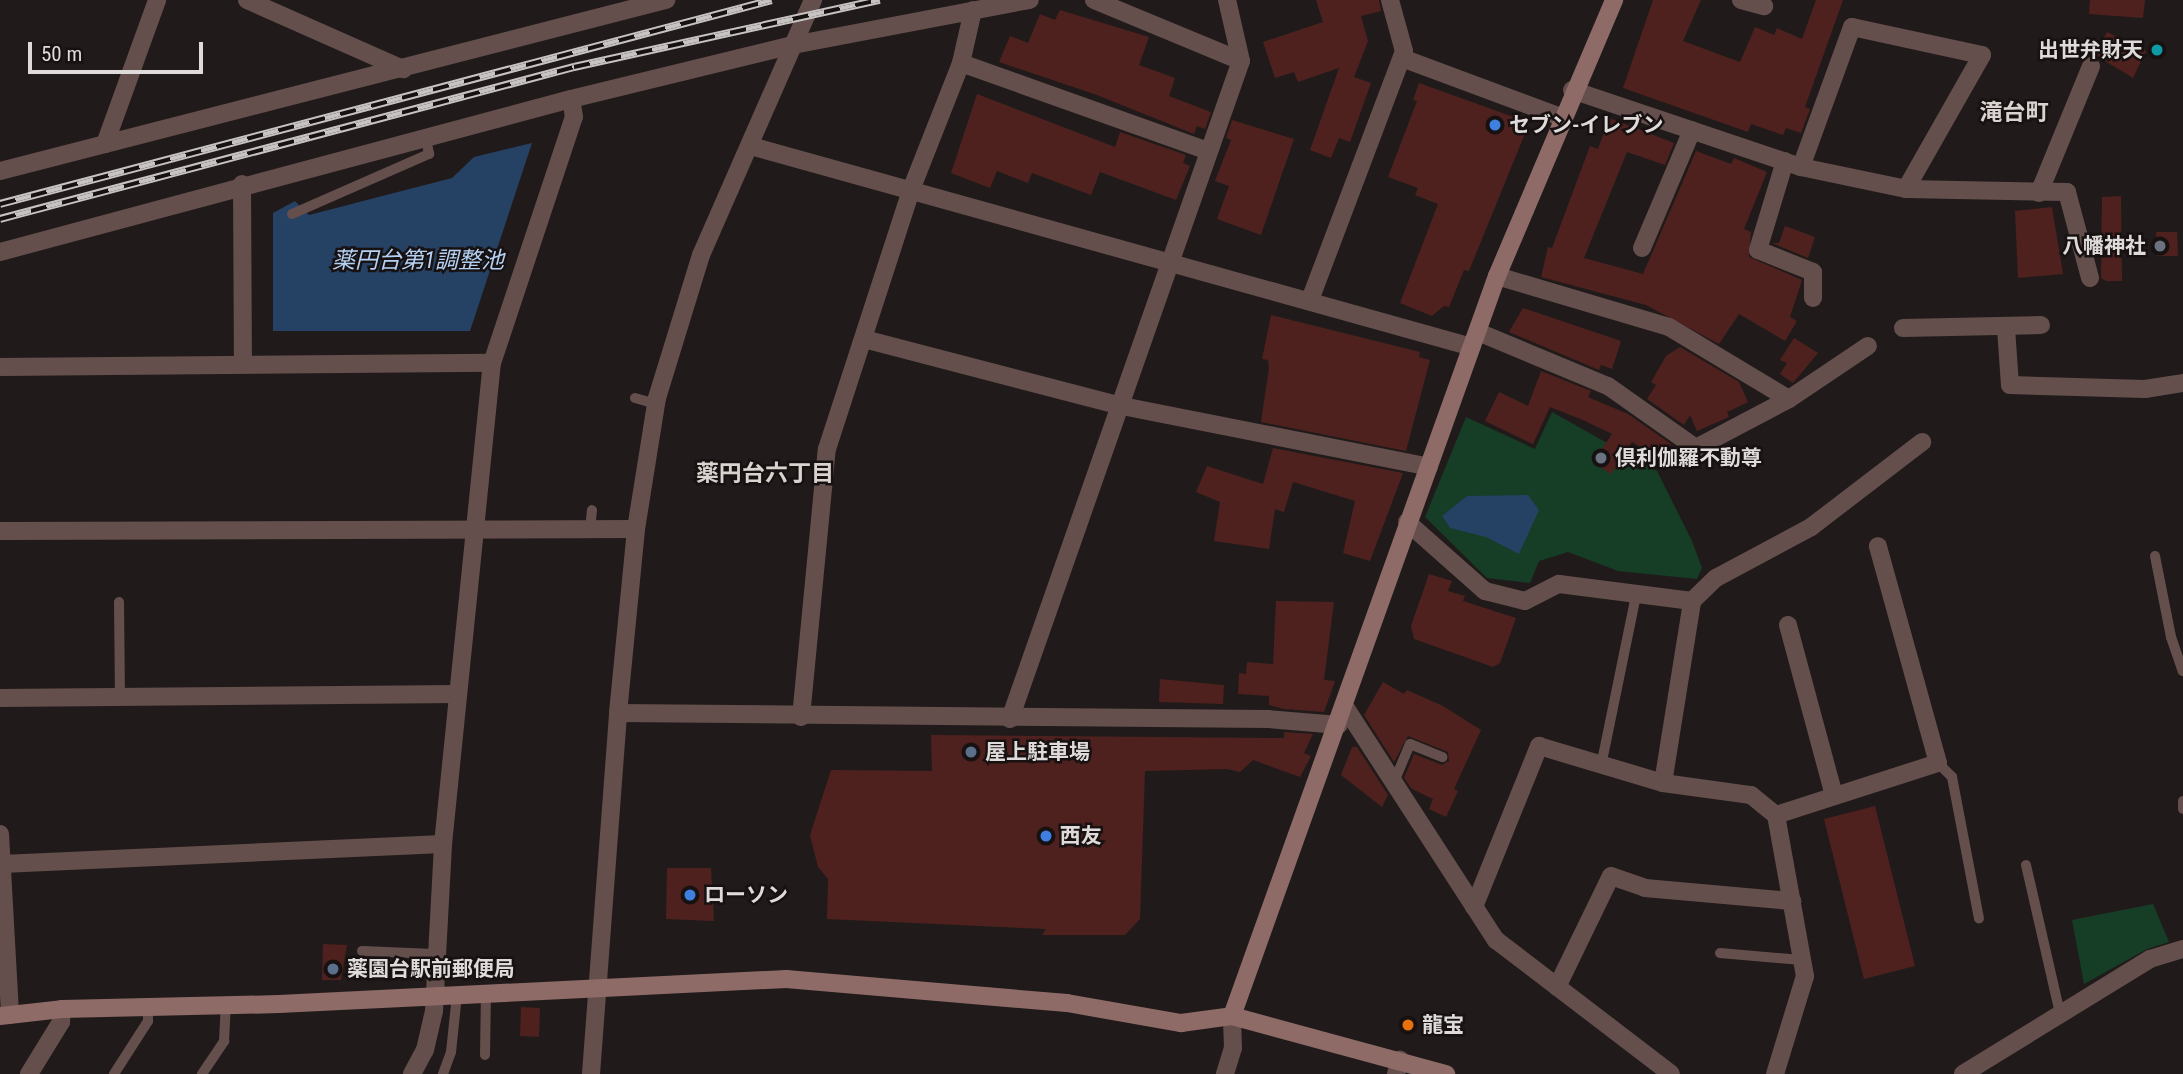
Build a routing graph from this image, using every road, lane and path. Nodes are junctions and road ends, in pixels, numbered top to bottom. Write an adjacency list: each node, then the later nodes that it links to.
1 (157, 0): 24 (street)
2 (247, 0): 18 (street)
3 (813, 0): 13 (street)
4 (1030, 0): 12 (street)
5 (1094, 0): 15 (street)
6 (1227, 0): 15 (street)
7 (1390, 0): 14 (street)
8 (1614, 0): 19 (street)
9 (1741, 0): 11 (street)
10 (658, 1): 18 (street)
11 (1764, 6)
12 (973, 10): 13 (street); 16 (street)
13 (793, 45): 20 (street); 25 (street)
14 (1402, 58): 21 (street); 40 (street)
15 (1241, 61): 26 (street)
16 (961, 64): 26 (street); 31 (street)
17 (2091, 66): 32 (street)
18 (403, 69): 24 (street)
19 (1572, 90): 21 (street); 22 (street)
20 (571, 99): 23 (street); 47 (street)
21 (1561, 117): 37 (street)
22 (1692, 130): 27 (street); 34 (street)
23 (426, 138): 29 (street); 33 (lane)
24 (105, 144): 28 (street)
25 (751, 146): 31 (street); 53 (street)
26 (1208, 150): 36 (street)
27 (1793, 164): 30 (street); 30 (street); 39 (street)
28 (0, 171)
29 (242, 184): 35 (street); 48 (street)
30 (1906, 189): 32 (street)
31 (911, 190): 36 (street); 44 (street)
32 (2039, 193): 38 (street)
33 (292, 214)
34 (1642, 248)
35 (0, 252)
36 (1168, 259): 40 (street); 54 (street)
37 (1497, 276): 45 (street); 52 (street)
38 (2090, 278)
39 (1813, 298)
40 (1310, 300): 45 (street)
41 (2041, 325): 43 (street)
42 (1903, 328): 43 (street)
43 (2006, 328): 50 (street)
44 (864, 339): 54 (street); 75 (street)
45 (1475, 340): 52 (street); 56 (street)
46 (1868, 346): 52 (street)
47 (492, 363): 48 (street); 60 (street)
48 (243, 364): 49 (street)
49 (0, 367)
50 (2183, 383)
51 (635, 398): 53 (lane)
52 (1789, 399)
53 (656, 404): 59 (street)
54 (1117, 405): 56 (street); 76 (street)
55 (1922, 442): 66 (street)
56 (1429, 467): 58 (street)
57 (592, 510): 61 (lane)
58 (1407, 522): 65 (street); 73 (street)
59 (636, 528): 61 (street); 74 (street)
60 (472, 529): 61 (street); 62 (street); 70 (street)
61 (590, 529)
62 (0, 531)
63 (1878, 546): 79 (street)
64 (2155, 556): 69 (lane)
65 (1636, 596): 66 (street); 80 (lane)
66 (1692, 601): 82 (street)
67 (120, 602): 71 (lane)
68 (1788, 625): 83 (street)
69 (2183, 671)
70 (458, 694): 71 (street); 88 (street)
71 (120, 697): 72 (street)
72 (0, 698)
73 (1345, 707): 77 (street); 81 (street)
74 (618, 713): 75 (street); 99 (street)
75 (800, 717): 76 (street)
76 (1010, 719): 77 (street)
77 (1339, 725): 109 (street)
78 (1442, 757): 81 (lane)
79 (1938, 763): 83 (street); 93 (lane)
80 (1601, 766): 82 (street); 92 (street)
81 (1394, 782): 92 (street)
82 (1663, 783): 86 (street)
83 (1834, 795): 86 (street)
84 (2183, 801): 85 (lane)
85 (2183, 810)
86 (1776, 815): 91 (street)
87 (0, 834): 89 (street)
88 (443, 844): 89 (street); 97 (street)
89 (2, 864): 108 (street)
90 (2026, 865): 107 (lane)
91 (1792, 901): 98 (street); 100 (street)
92 (1474, 907): 100 (street)
93 (1979, 918)
94 (2183, 949): 107 (street)
95 (362, 951): 97 (lane)
96 (1720, 953): 98 (lane)
97 (434, 954): 103 (street)
98 (1802, 960): 121 (street)
99 (595, 986): 101 (street); 109 (street); 117 (street)
100 (1557, 987): 120 (street)
101 (486, 993): 102 (street); 110 (lane)
102 (457, 995): 103 (street); 116 (lane)
103 (431, 996): 104 (street); 115 (street)
104 (226, 1006): 105 (street); 114 (lane)
105 (148, 1007): 106 (street); 113 (lane)
106 (62, 1009): 108 (street); 112 (street)
107 (2060, 1013): 122 (street)
108 (5, 1015)
109 (1232, 1016): 111 (street); 118 (street)
110 (485, 1055)
111 (1398, 1067): 119 (street)
112 (29, 1074)
113 (114, 1074)
114 (202, 1074)
115 (412, 1074)
116 (443, 1074)
117 (591, 1074)
118 (1225, 1074)
119 (1446, 1074)
120 (1671, 1074)
121 (1775, 1074)
122 (1963, 1074)

